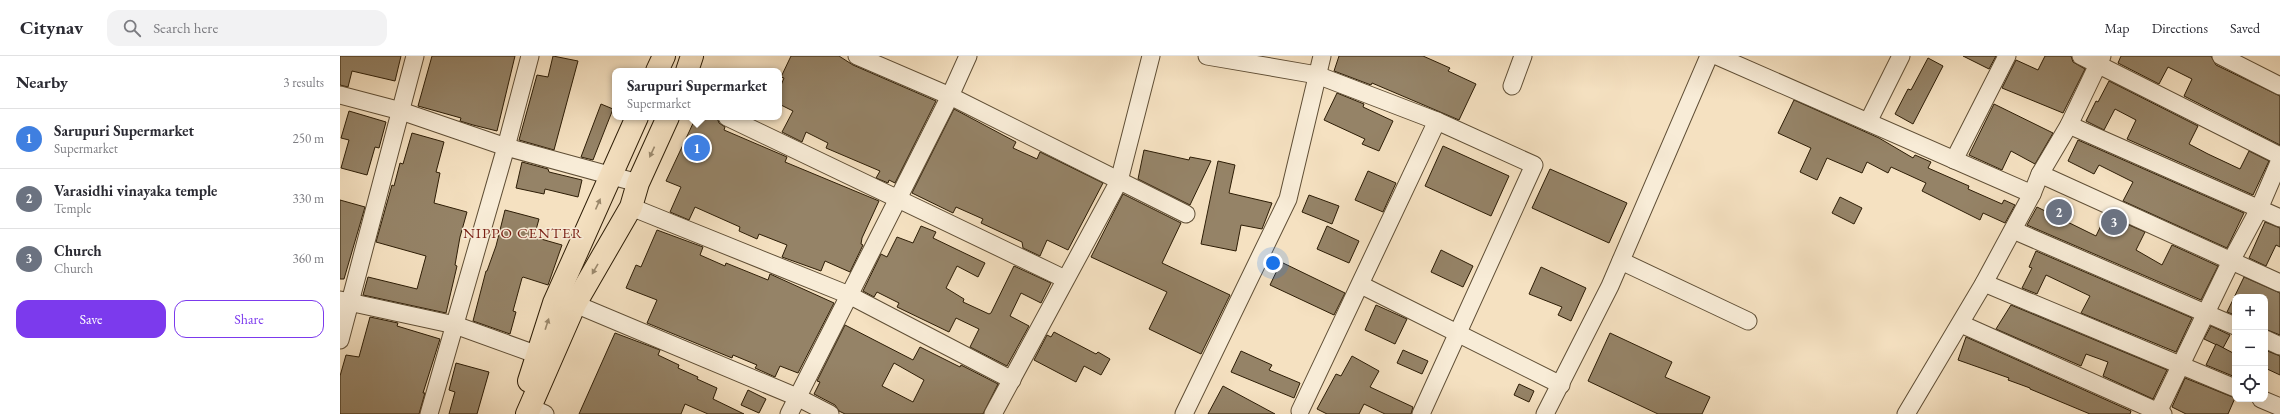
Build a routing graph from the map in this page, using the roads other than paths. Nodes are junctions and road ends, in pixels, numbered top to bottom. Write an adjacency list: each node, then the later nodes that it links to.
1 (416, 56): 26 (street)
2 (530, 56): 33 (street)
3 (664, 56): 19 (main road)
4 (692, 56): 20 (main road)
5 (858, 56): 25 (street)
6 (968, 56): 25 (street)
7 (1151, 56): 39 (street)
8 (1207, 56): 17 (street)
9 (1322, 56): 21 (street)
10 (1523, 56): 22 (street)
11 (1709, 56): 48 (street)
12 (1717, 56): 31 (street)
13 (1901, 56): 31 (street)
14 (2007, 56): 35 (street)
15 (2081, 56): 18 (street)
16 (2220, 56): 23 (street)
17 (1237, 59): 21 (street)
18 (2100, 60): 32 (street); 34 (street)
19 (658, 68)
20 (688, 68)
21 (1317, 75): 30 (street); 81 (street)
22 (1512, 86)
23 (2280, 86)
24 (340, 95): 26 (street)
25 (950, 96): 39 (street); 42 (street)
26 (401, 111): 33 (street); 55 (street)
27 (636, 120): 38 (main road)
28 (667, 120): 40 (main road, one-way to 40)
29 (733, 120): 42 (street)
30 (1437, 121): 53 (street); 62 (street)
31 (1868, 122): 35 (street)
32 (2069, 125): 37 (street); 44 (street)
33 (506, 147): 38 (street); 61 (street)
34 (2280, 156)
35 (1954, 160): 41 (street)
36 (2280, 160): 44 (street)
37 (2040, 174): 41 (street); 49 (street)
38 (611, 175): 40 (street); 66 (main road, one-way to 38)
39 (1119, 181): 45 (street); 50 (street)
40 (638, 182): 43 (main road)
41 (2032, 194): 47 (street)
42 (898, 199): 50 (street); 54 (street)
43 (631, 207): 54 (street); 56 (main road, one-way to 56)
44 (2259, 209): 46 (street); 49 (street)
45 (1186, 214)
46 (2280, 218)
47 (2013, 230): 51 (street); 57 (street)
48 (1621, 261): 58 (street); 69 (street)
49 (2231, 261): 52 (street); 57 (street)
50 (1065, 279): 68 (street)
51 (1984, 283): 59 (street); 67 (street)
52 (2280, 283)
53 (1361, 285): 62 (street); 75 (street)
54 (849, 295): 68 (street); 71 (street)
55 (345, 302): 61 (street); 63 (street)
56 (575, 304): 66 (main road); 71 (street)
57 (2207, 314): 60 (street); 67 (street)
58 (1748, 321)
59 (1961, 324): 76 (street); 84 (street)
60 (2232, 325)
61 (455, 326): 66 (street); 77 (street)
62 (1459, 334): 69 (street); 82 (street)
63 (340, 340)
64 (2268, 340): 65 (street)
65 (2280, 346)
66 (544, 357): 74 (main road)
67 (2181, 365): 70 (street); 76 (street)
68 (1012, 380): 80 (street)
69 (1561, 386): 83 (street)
70 (2232, 387)
71 (797, 397): 78 (street); 79 (street)
72 (2268, 402): 73 (street)
73 (2280, 407)
74 (530, 412)
75 (1300, 412)
76 (2161, 413)
77 (429, 414)
78 (789, 414)
79 (830, 414)
80 (993, 414)
81 (1184, 414)
82 (1421, 414)
83 (1545, 414)
84 (1906, 414)

